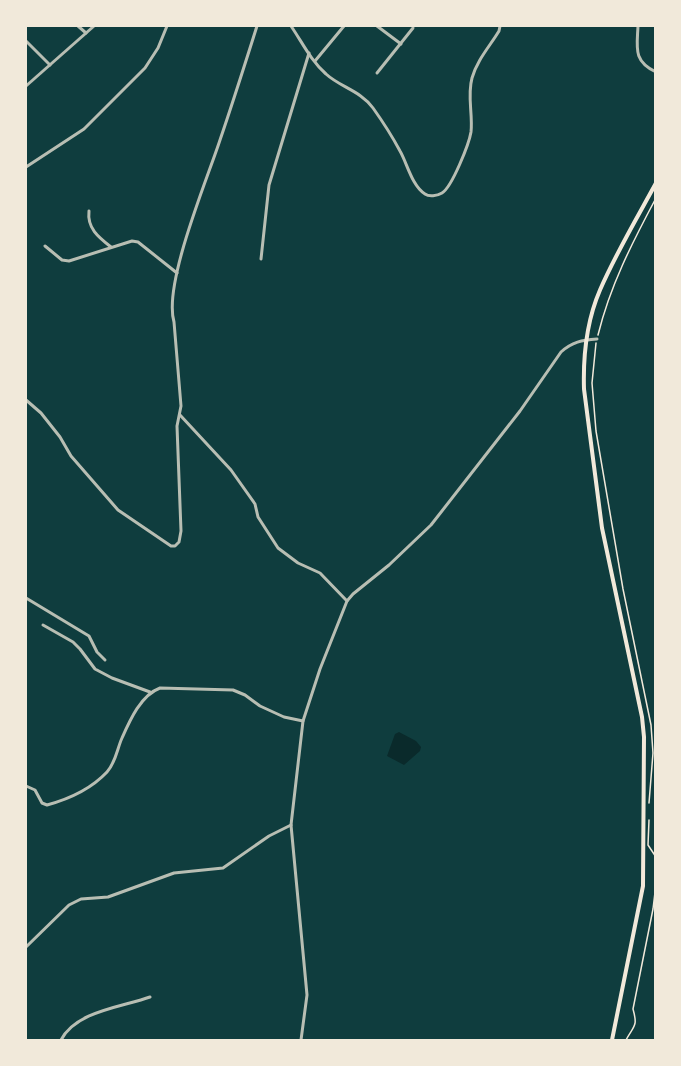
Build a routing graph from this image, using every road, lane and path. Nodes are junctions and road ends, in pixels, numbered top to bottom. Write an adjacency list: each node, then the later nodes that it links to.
1 (78, 26): 11 (street)
2 (94, 26): 11 (street)
3 (167, 26): 20 (street)
4 (257, 26): 27 (street)
5 (291, 26): 14 (street)
6 (344, 26): 15 (street)
7 (377, 26): 13 (street)
8 (500, 26): 15 (street)
9 (638, 26): 17 (street)
10 (413, 28): 13 (street)
11 (86, 33): 16 (street)
12 (26, 41): 16 (street)
13 (400, 44): 18 (street)
14 (309, 53): 15 (street); 26 (street)
15 (315, 61)
16 (50, 65): 19 (street)
17 (656, 72)
18 (377, 73)
19 (26, 86)
20 (26, 167)
21 (656, 183): 29 (main road)
22 (656, 198): 28 (path)
23 (89, 211): 25 (street)
24 (45, 246): 25 (street)
25 (111, 247): 27 (street)
26 (261, 259)
27 (177, 273): 31 (street)
28 (597, 339): 29 (street); 39 (path)
29 (586, 340): 33 (street); 48 (main road)
30 (26, 400): 31 (street)
31 (180, 414): 33 (street)
32 (26, 598): 35 (street)
33 (347, 602): 37 (street)
34 (43, 625): 36 (street)
35 (105, 660)
36 (150, 692): 37 (street); 38 (street)
37 (303, 721): 41 (street)
38 (26, 786)
39 (649, 808)
40 (649, 817): 42 (path)
41 (291, 825): 44 (street); 47 (street)
42 (656, 857)
43 (656, 884): 49 (path)
44 (26, 947)
45 (150, 997): 46 (street)
46 (61, 1041)
47 (301, 1041)
48 (612, 1041)
49 (626, 1041)

